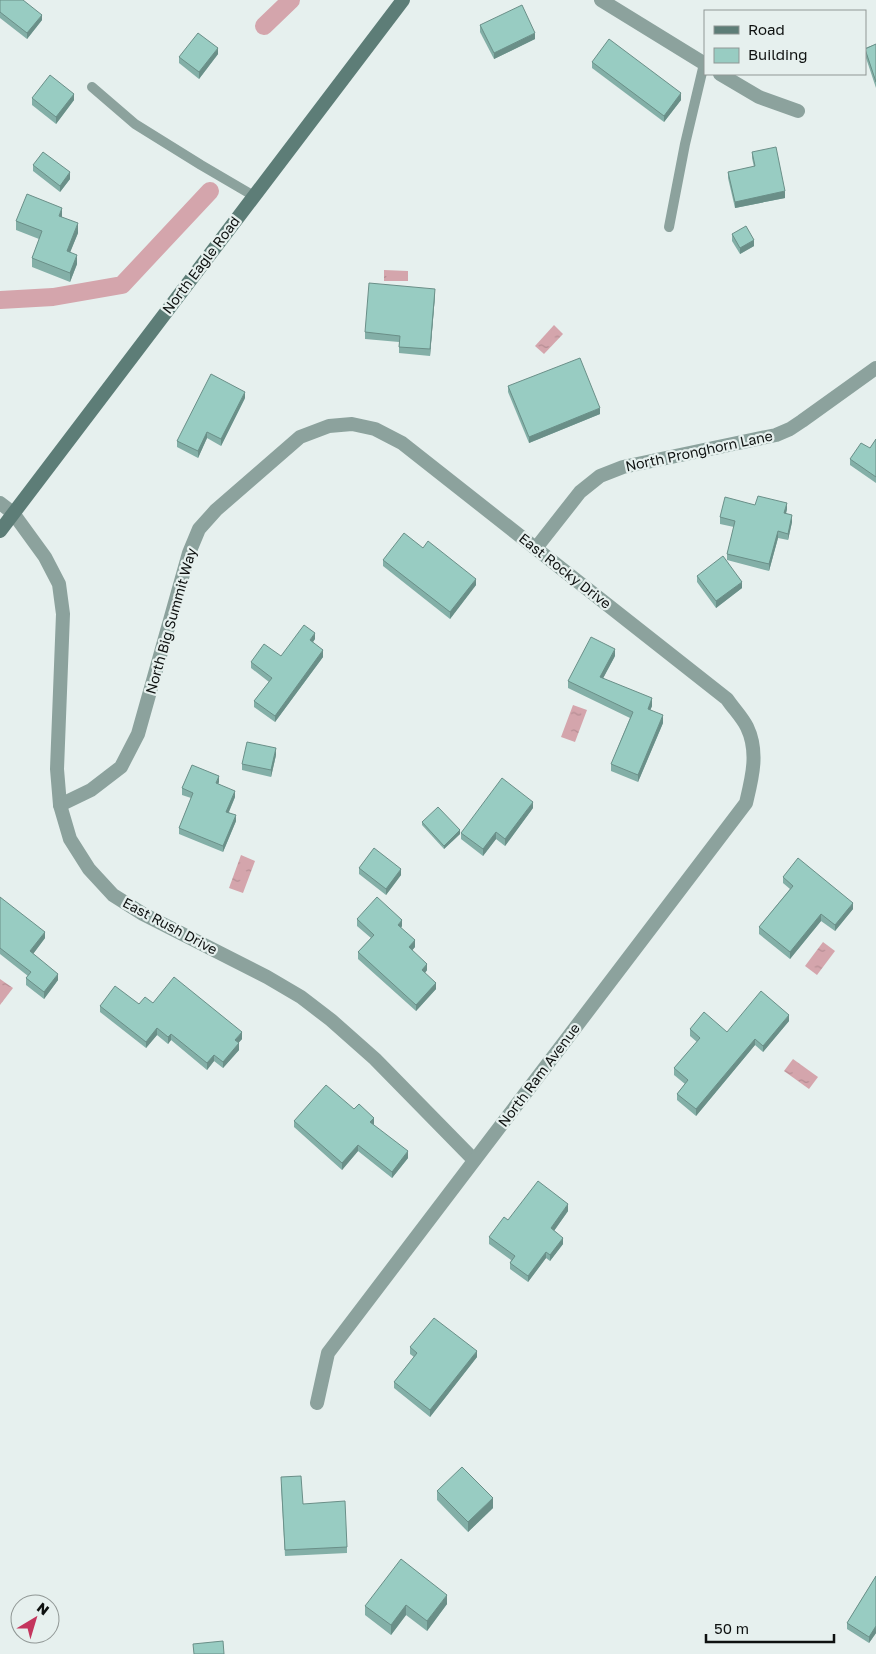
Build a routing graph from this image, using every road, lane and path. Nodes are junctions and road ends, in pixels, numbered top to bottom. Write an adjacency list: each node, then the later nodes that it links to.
1 (402, 0): 7 (main road, North Eagle Road)
2 (601, 0): 3 (street)
3 (704, 64): 8 (lane)
4 (722, 75): 6 (street)
5 (92, 87): 7 (lane)
6 (798, 111)
7 (254, 196): 12 (main road, North Eagle Road)
8 (669, 227)
9 (876, 368): 14 (street, North Pronghorn Lane)
10 (352, 424): 14 (street, East Rocky Drive); 16 (street, North Big Summit Way)
11 (0, 503): 12 (street, East Rush Drive)
12 (13, 513): 13 (main road, North Eagle Road); 16 (street, East Rush Drive)
13 (0, 531)
14 (536, 548): 15 (street, East Rocky Drive)
15 (752, 746): 17 (street, North Ram Avenue)
16 (60, 805): 17 (street, East Rush Drive)
17 (474, 1160): 18 (street, North Ram Avenue)
18 (317, 1403)

